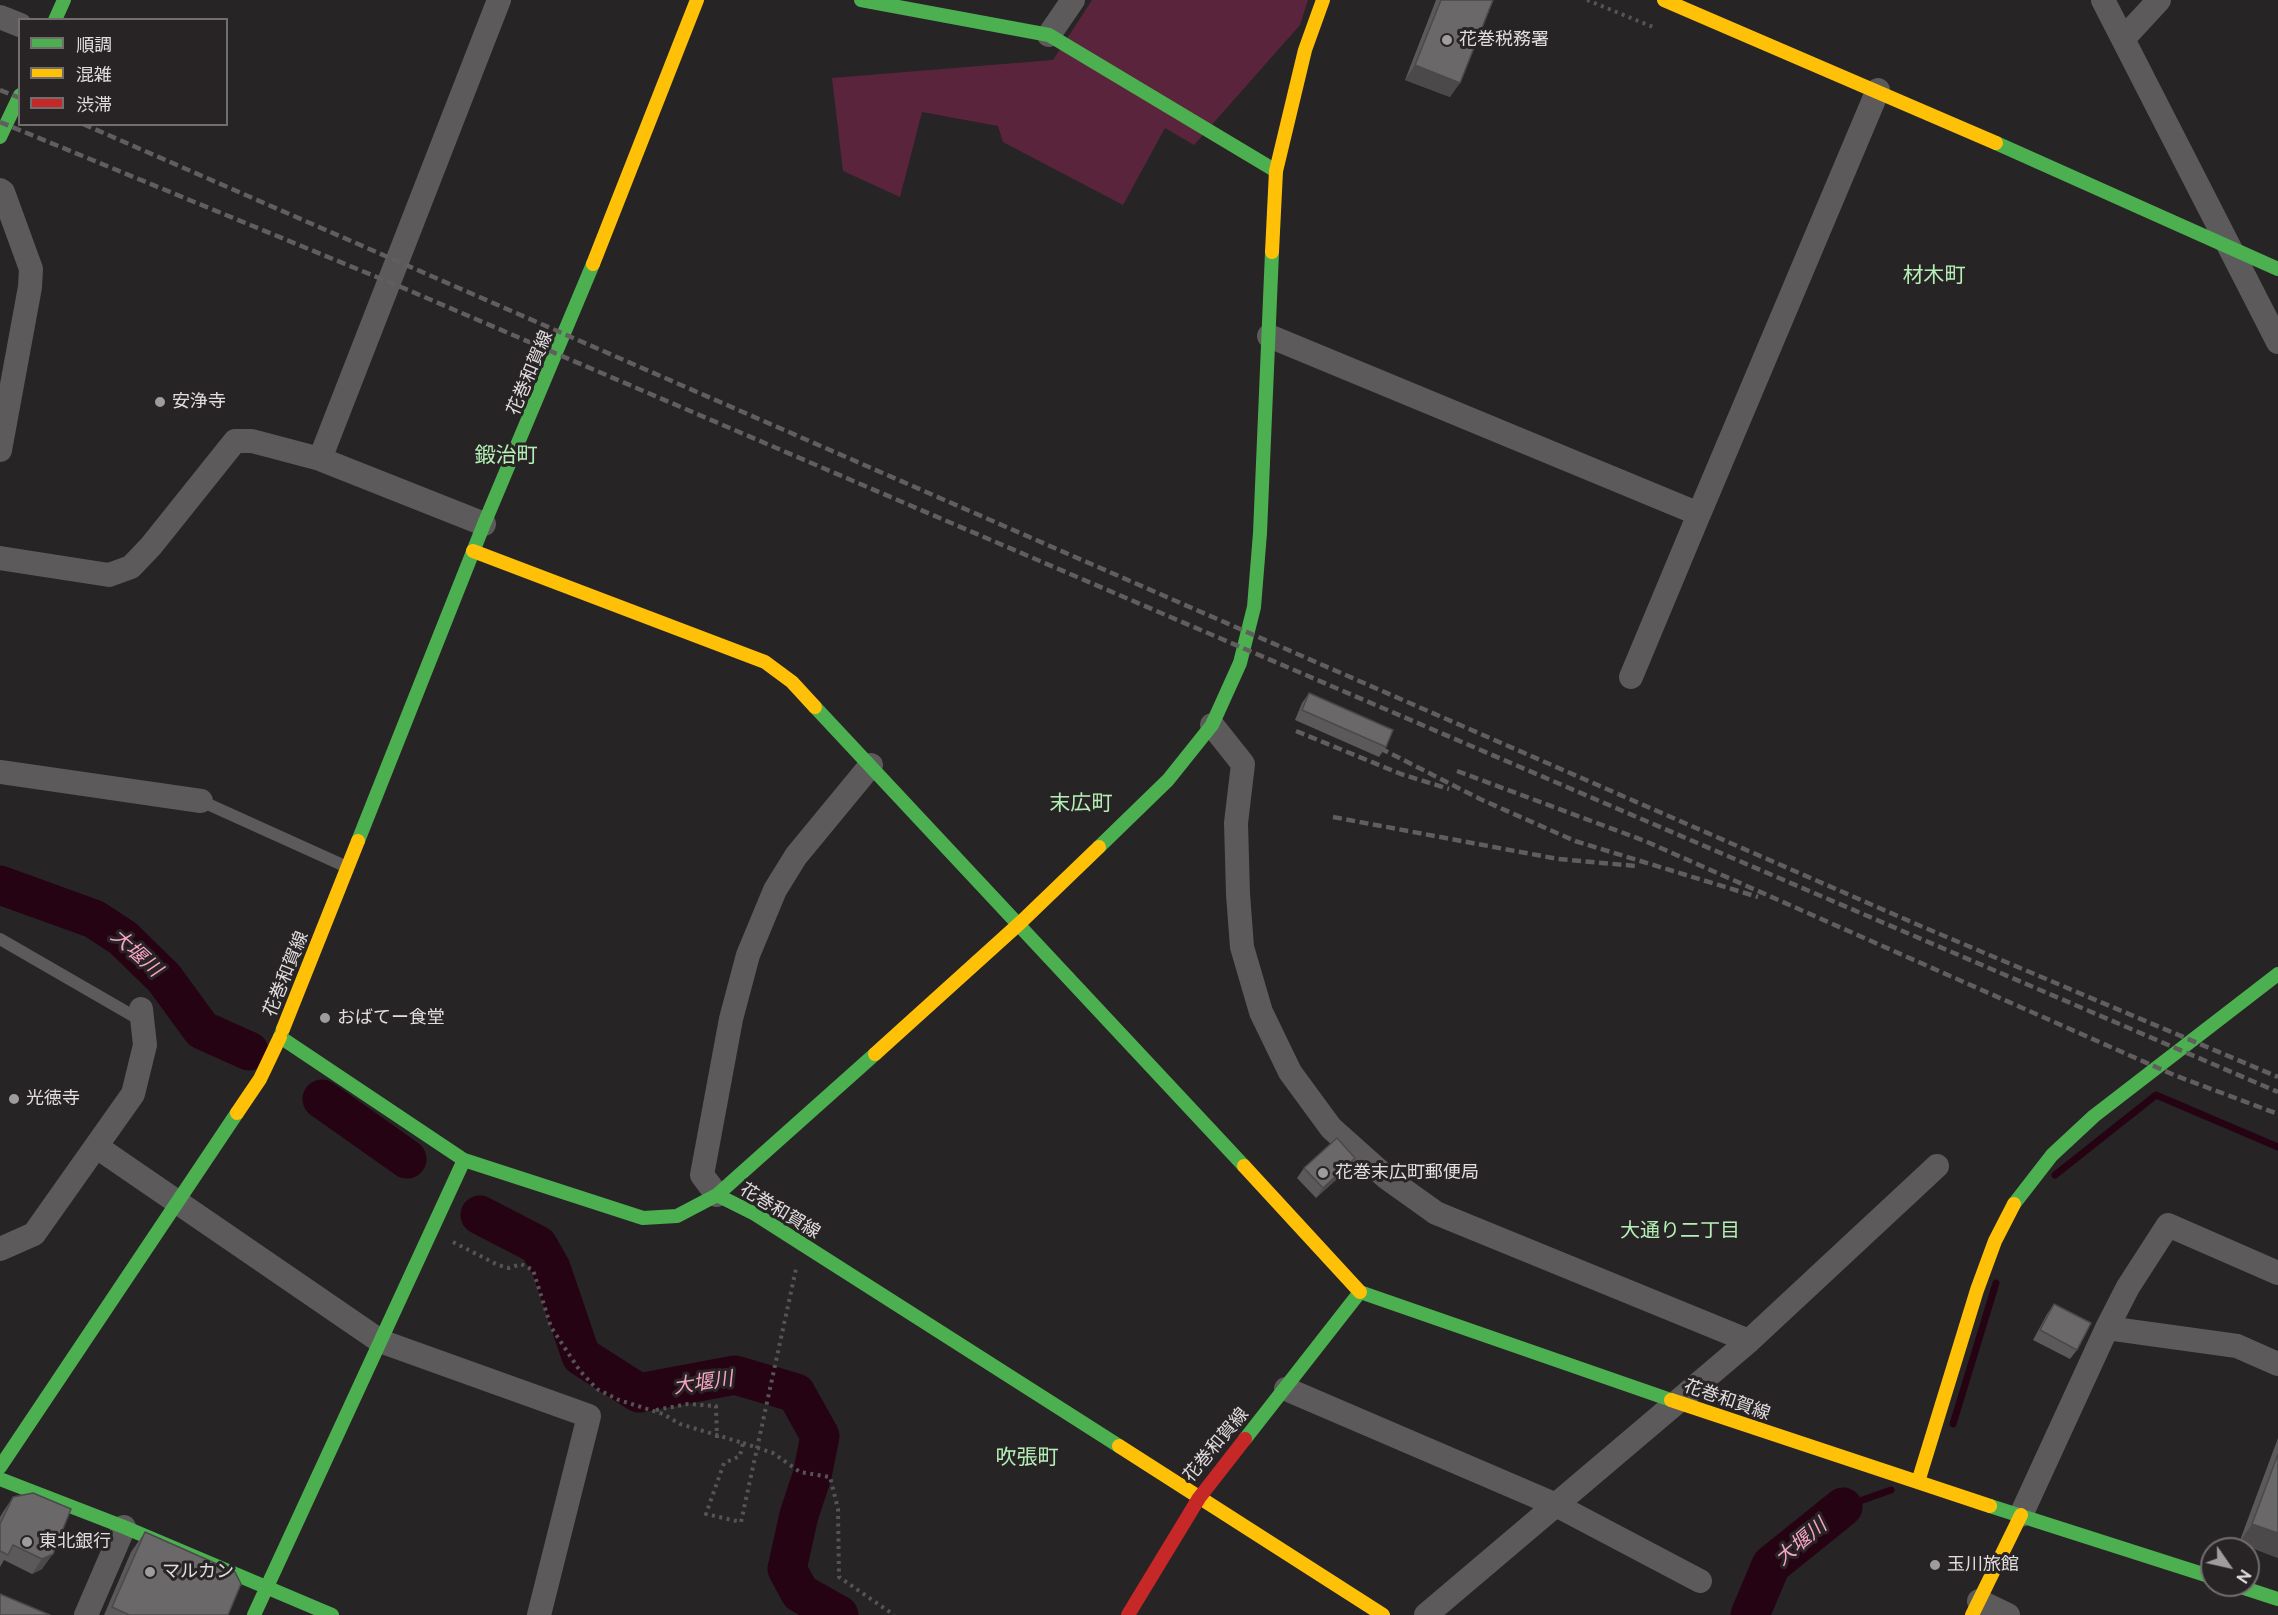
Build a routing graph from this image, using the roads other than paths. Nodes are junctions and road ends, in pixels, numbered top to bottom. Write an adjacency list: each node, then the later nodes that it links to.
1 (64, 0): 11 (street)
2 (499, 0): 25 (street)
3 (697, 0): 27 (street, 花巻和賀線)
4 (861, 0): 13 (street)
5 (1073, 0): 13 (street)
6 (1323, 0): 18 (street)
7 (2103, 0): 14 (street)
8 (2160, 0): 14 (street)
9 (1677, 2): 15 (street)
10 (0, 17): 12 (street)
11 (56, 18)
12 (18, 24)
13 (1049, 35): 18 (street)
14 (2123, 39): 20 (street)
15 (1878, 90): 20 (street); 26 (street)
16 (18, 99): 17 (street)
17 (0, 137)
18 (1276, 171): 22 (street)
19 (0, 190): 24 (street)
20 (2229, 248): 21 (street); 23 (street)
21 (2276, 263)
22 (1269, 336): 26 (street); 31 (street)
23 (2278, 342)
24 (0, 450)
25 (320, 459): 27 (street); 29 (street)
26 (1699, 514): 30 (street)
27 (484, 524): 28 (street, 花巻和賀線)
28 (473, 551): 32 (street); 35 (street, 花巻和賀線)
29 (0, 558)
30 (1631, 677)
31 (1212, 725): 36 (street); 51 (street)
32 (871, 765): 36 (street); 44 (street)
33 (0, 772): 34 (street)
34 (201, 801): 35 (lane)
35 (348, 868): 40 (street, 花巻和賀線)
36 (1020, 923): 44 (street); 48 (street)
37 (0, 939): 39 (lane)
38 (2278, 974): 57 (street)
39 (142, 1015): 41 (street)
40 (280, 1037): 42 (street, 花巻和賀線); 45 (street)
41 (97, 1147): 45 (street); 46 (street)
42 (464, 1160): 44 (street, 花巻和賀線); 50 (street)
43 (1937, 1166): 51 (street)
44 (717, 1195): 58 (street, 花巻和賀線)
45 (175, 1203): 50 (street); 55 (street)
46 (0, 1249)
47 (2278, 1273): 49 (street)
48 (1360, 1292): 53 (street, 花巻和賀線); 54 (street, 花巻和賀線)
49 (2107, 1328): 52 (street); 60 (street)
50 (380, 1341): 64 (street); 71 (street)
51 (1749, 1341): 54 (street)
52 (2278, 1364)
53 (1286, 1389): 58 (street, 花巻和賀線); 59 (street)
54 (1677, 1401): 57 (street, 花巻和賀線); 59 (street)
55 (0, 1467)
56 (0, 1479): 61 (street)
57 (1918, 1482): 60 (street, 花巻和賀線)
58 (1199, 1498): 72 (street); 73 (street)
59 (1554, 1504): 63 (street); 74 (street)
60 (2021, 1515): 62 (street, 花巻和賀線); 67 (street)
61 (124, 1527): 64 (street); 68 (street)
62 (2200, 1573)
63 (1700, 1581)
64 (266, 1588): 69 (street); 70 (street)
65 (2260, 1593): 66 (street)
66 (2278, 1599)
67 (1975, 1608): 75 (street)
68 (86, 1615)
69 (254, 1615)
70 (332, 1615)
71 (539, 1615)
72 (1128, 1615)
73 (1383, 1615)
74 (1426, 1615)
75 (2008, 1615)

